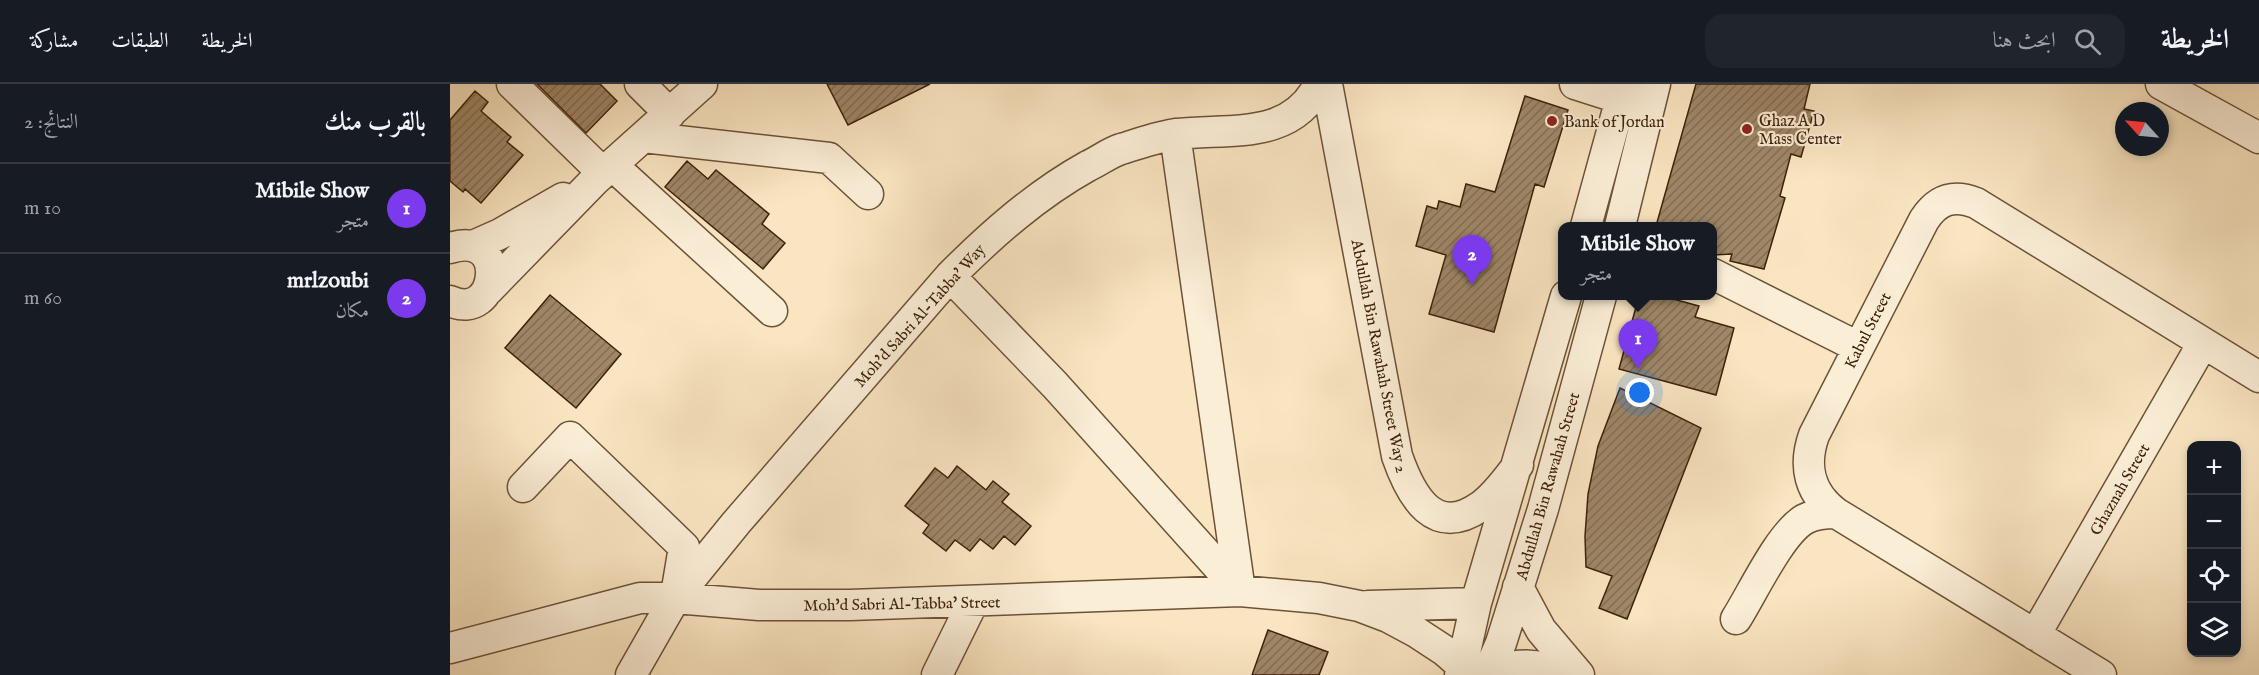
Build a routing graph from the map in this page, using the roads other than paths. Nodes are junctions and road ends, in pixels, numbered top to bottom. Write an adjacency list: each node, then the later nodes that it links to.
1 (512, 84): 14 (street)
2 (640, 84): 10 (street)
3 (702, 84): 10 (street)
4 (1319, 84): 11 (street, Moh'd Sabri Al-Tabba' Way)
5 (1327, 84): 28 (street, Abdullah Bin Rawahah Street Way 2)
6 (1575, 84): 9 (street)
7 (1655, 84): 17 (street)
8 (2161, 84): 13 (street)
9 (1623, 92): 16 (street)
10 (670, 114): 12 (street)
11 (1175, 134): 19 (street, Moh'd Sabri Al-Tabba' Way); 32 (street)
12 (643, 138): 14 (street); 15 (street)
13 (2259, 138)
14 (603, 173): 18 (street); 23 (street); 24 (street)
15 (868, 194)
16 (1587, 222)
17 (1621, 222)
18 (458, 245): 23 (street)
19 (950, 276): 32 (street); 33 (street, Moh'd Sabri Al-Tabba' Way)
20 (1717, 276): 26 (street)
21 (1565, 300): 28 (street, Abdullah Bin Rawahah Street)
22 (1600, 300): 31 (street, Abdullah Bin Rawahah Street)
23 (463, 304)
24 (772, 311)
25 (2203, 343): 26 (street, Kabul Street); 27 (street, Kabul Street); 38 (street, Ghaznah Street)
26 (1858, 347): 30 (street, Kabul Street)
27 (2259, 377)
28 (1518, 465): 35 (street, Abdullah Bin Rawahah Street)
29 (524, 487): 33 (street)
30 (1836, 513): 37 (street); 38 (street, Kabul Street)
31 (1518, 587): 40 (street, Abdullah Bin Rawahah Street); 44 (street)
32 (1240, 591): 34 (street, Moh'd Sabri Al-Tabba' Street); 36 (street, Moh'd Sabri Al-Tabba' Street)
33 (675, 598): 34 (street, Moh'd Sabri Al-Tabba' Street); 39 (street, Moh'd Sabri Al-Tabba' Street); 41 (street)
34 (972, 602): 42 (street)
35 (1476, 603): 36 (street, Moh'd Sabri Al-Tabba' Street); 40 (street, Abdullah Bin Rawahah Street)
36 (1359, 606): 40 (street, Moh'd Sabri Al-Tabba' Street)
37 (1736, 619)
38 (2035, 635): 45 (street, Kabul Street)
39 (450, 648)
40 (1474, 671): 43 (street)
41 (631, 675)
42 (937, 675)
43 (1561, 675)
44 (1578, 675)
45 (2101, 675)

